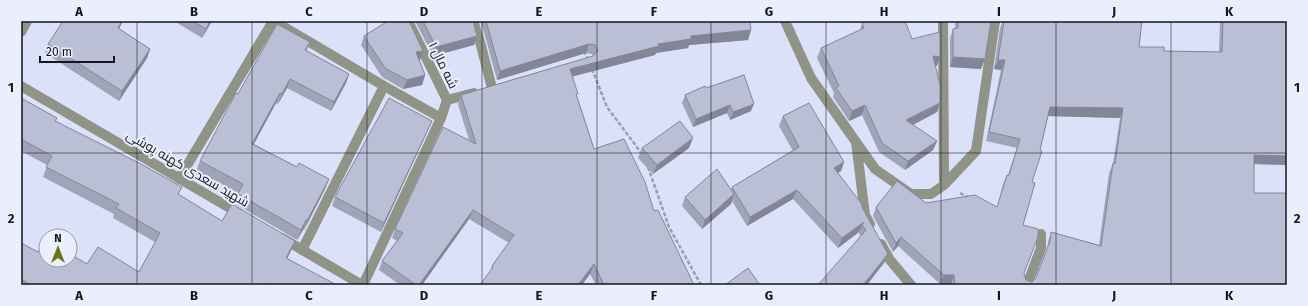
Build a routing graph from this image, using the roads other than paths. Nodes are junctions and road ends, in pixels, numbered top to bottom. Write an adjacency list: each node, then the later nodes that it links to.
1 (27, 21): 8 (street)
2 (273, 21): 10 (street); 14 (street)
3 (408, 21): 11 (street, شه مال ۱)
4 (473, 21): 11 (street)
5 (785, 21): 13 (street)
6 (943, 21): 15 (street)
7 (996, 21): 15 (street)
8 (21, 32)
9 (21, 86): 14 (street, شهید سعدی کهنه پوشی)
10 (384, 86): 12 (street); 19 (street)
11 (446, 100): 12 (street)
12 (442, 118): 20 (street)
13 (856, 140): 15 (street); 21 (street)
14 (179, 179): 16 (street, شهید سعدی کهنه پوشی)
15 (944, 185)
16 (247, 218)
17 (274, 234): 19 (street)
18 (1041, 234): 22 (street)
19 (302, 250): 20 (street)
20 (362, 285)
21 (911, 285)
22 (1027, 285)

